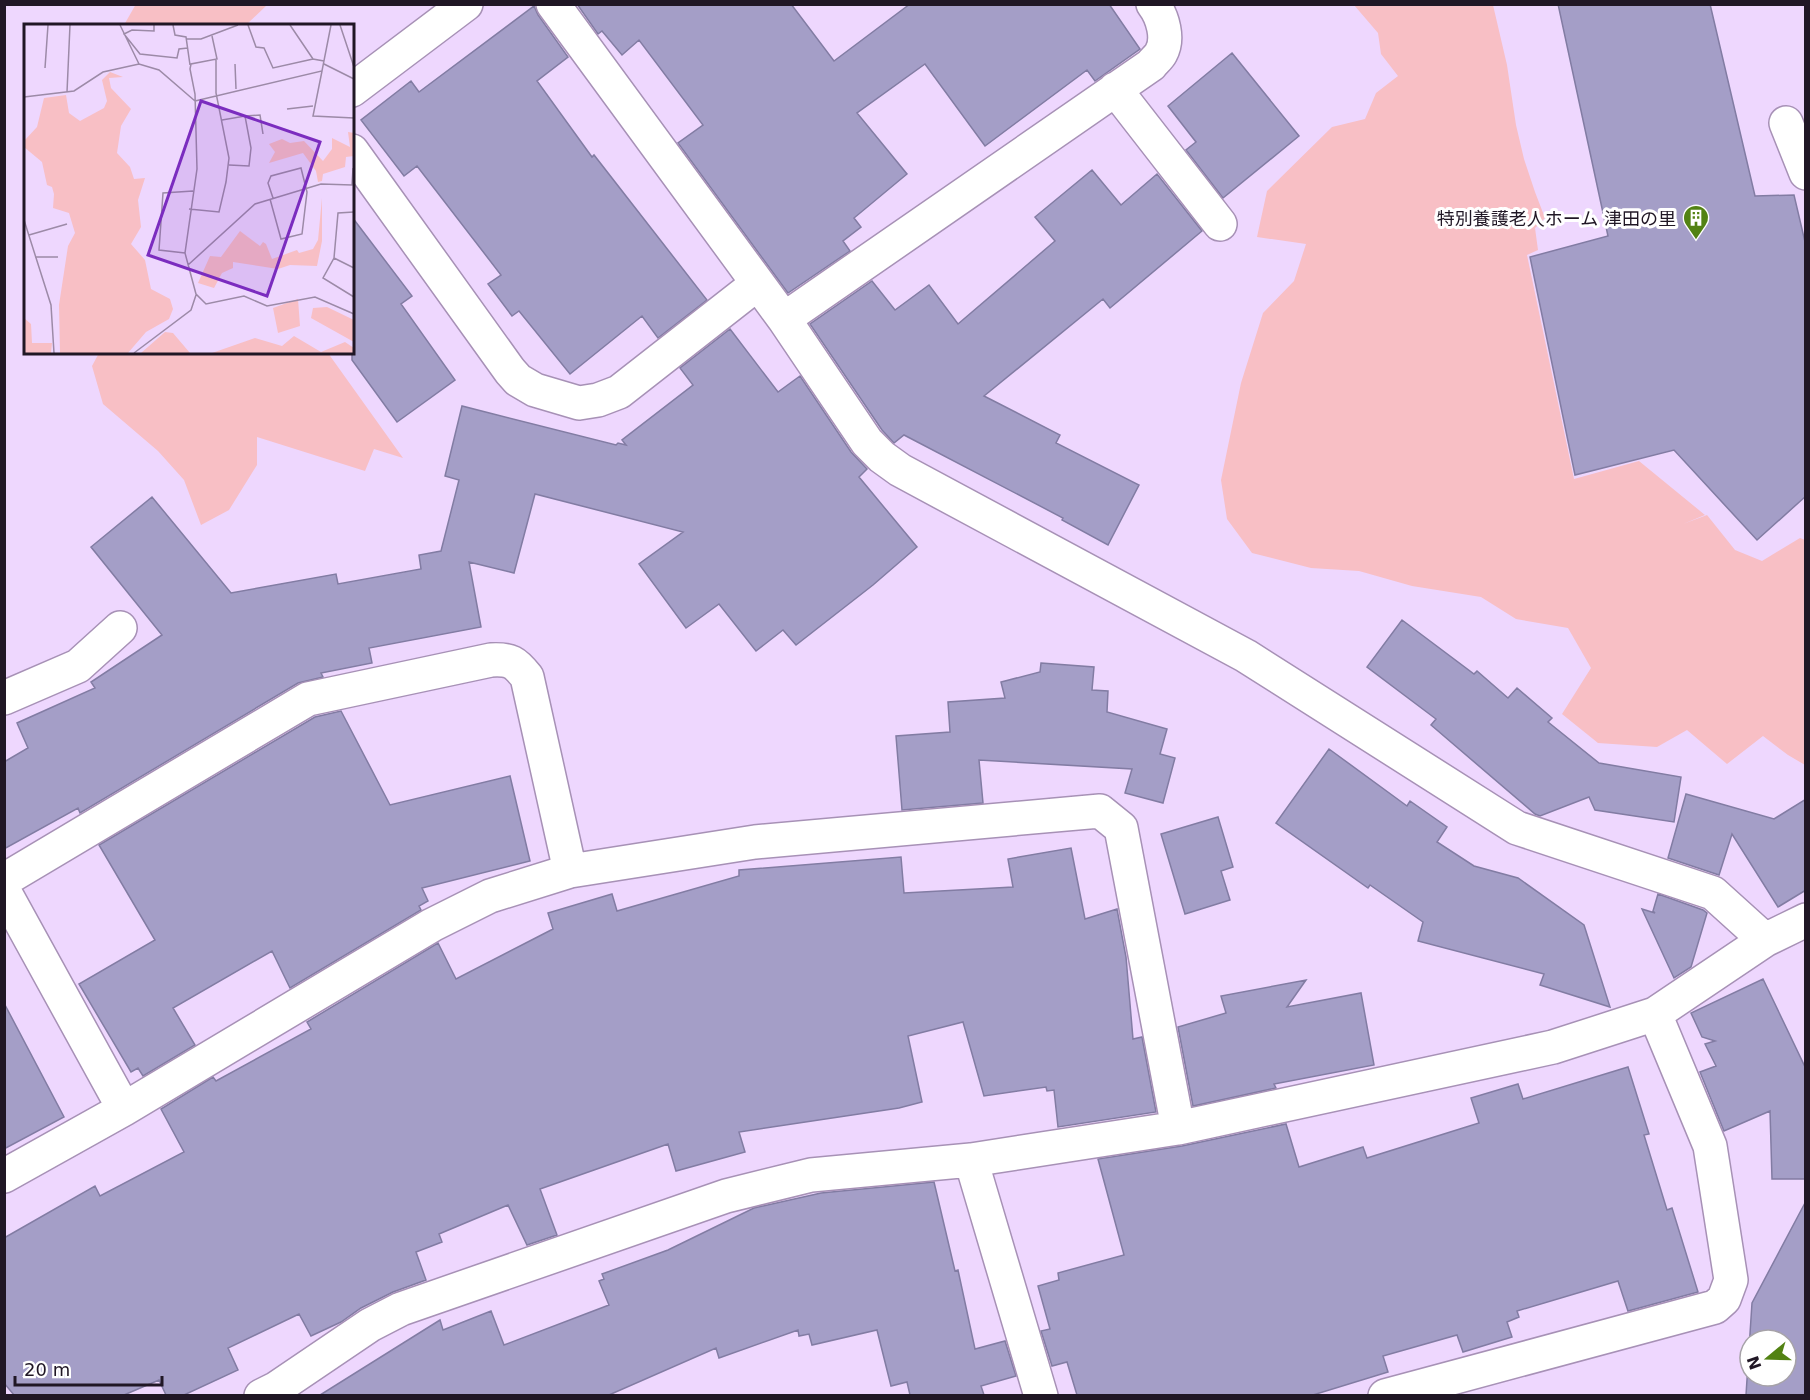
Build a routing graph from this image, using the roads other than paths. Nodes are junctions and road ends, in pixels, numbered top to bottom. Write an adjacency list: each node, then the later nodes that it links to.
1 (466, 4): 4 (street)
2 (553, 4): 10 (street)
3 (1153, 4): 5 (street)
4 (354, 88)
5 (1115, 89): 9 (street); 11 (street)
6 (1786, 123): 8 (street)
7 (354, 154): 10 (street)
8 (1806, 173)
9 (1220, 224)
10 (757, 284): 11 (street)
11 (784, 319): 18 (street)
12 (120, 628): 13 (street)
13 (4, 698)
14 (570, 871): 15 (street); 20 (street); 21 (street)
15 (4, 880)
16 (4, 891): 20 (street)
17 (1806, 920): 18 (street)
18 (1765, 940): 19 (street)
19 (1655, 1014): 21 (street); 26 (street)
20 (124, 1108): 23 (street)
21 (1178, 1128): 22 (street)
22 (971, 1160): 24 (street); 25 (street)
23 (4, 1176)
24 (261, 1395)
25 (1041, 1395)
26 (1385, 1395)

